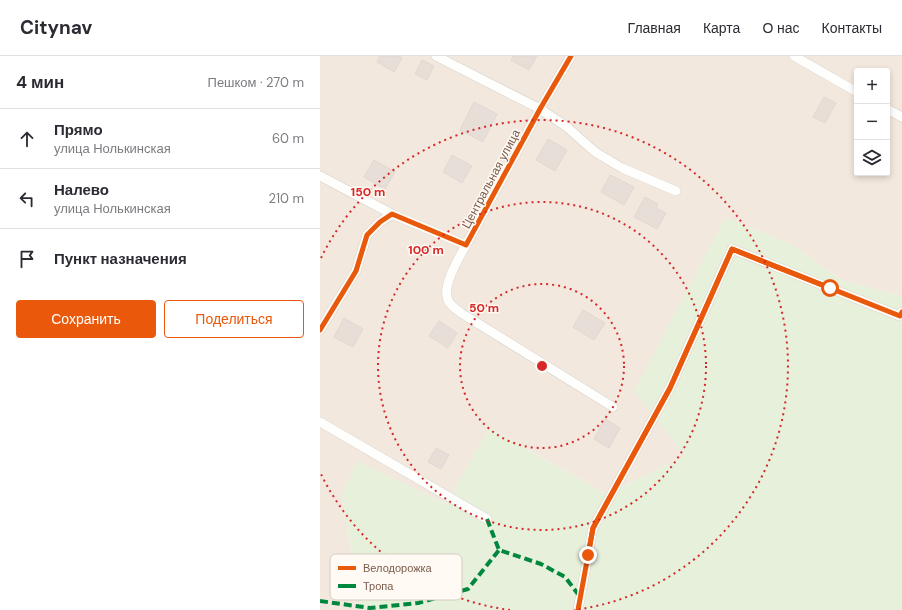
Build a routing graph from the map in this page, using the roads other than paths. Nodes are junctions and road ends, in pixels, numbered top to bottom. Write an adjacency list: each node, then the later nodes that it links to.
1 (436, 56): 5 (street)
2 (571, 56): 5 (street, Центральная улица)
3 (794, 56): 4 (street)
4 (854, 90)
5 (540, 109): 9 (street); 11 (street, Центральная улица)
6 (890, 111): 7 (street)
7 (902, 117)
8 (320, 176): 10 (street, Центральная улица)
9 (676, 191)
10 (392, 214): 11 (street, Центральная улица); 13 (street)
11 (466, 245): 14 (street)
12 (902, 312): 17 (street)
13 (320, 330)
14 (613, 407)
15 (320, 422): 16 (street)
16 (486, 519)
17 (578, 610)

